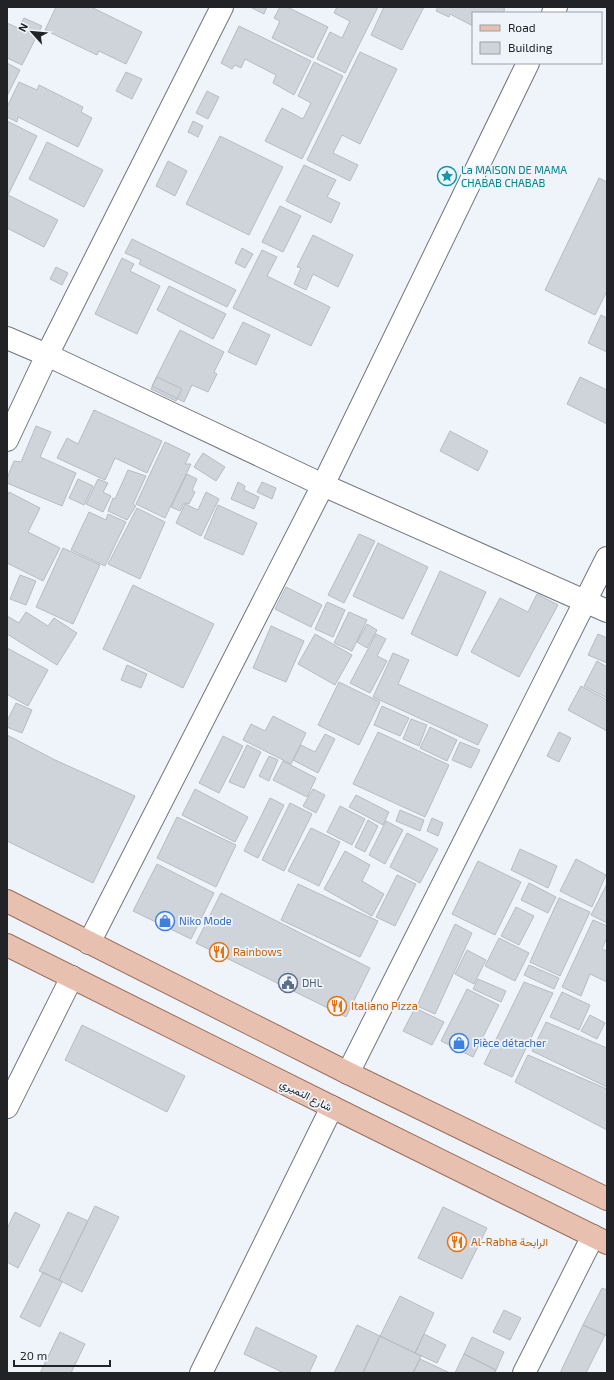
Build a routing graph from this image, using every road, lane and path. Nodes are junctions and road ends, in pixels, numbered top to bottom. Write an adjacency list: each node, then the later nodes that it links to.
1 (222, 7): 4 (street)
2 (528, 64): 6 (street)
3 (7, 338): 4 (street)
4 (47, 355): 5 (street); 6 (street)
5 (7, 440)
6 (323, 485): 8 (street); 11 (street)
7 (607, 558): 8 (street)
8 (586, 602): 9 (street); 14 (street)
9 (607, 611)
10 (7, 902): 11 (main road)
11 (89, 943): 14 (main road)
12 (7, 945): 13 (main road, شارع النميري)
13 (72, 977): 15 (street); 16 (main road, شارع النميري)
14 (348, 1073): 17 (main road)
15 (7, 1107)
16 (332, 1107): 18 (main road, شارع النميري); 19 (street)
17 (606, 1195)
18 (600, 1239): 20 (street)
19 (201, 1373)
20 (524, 1373)

